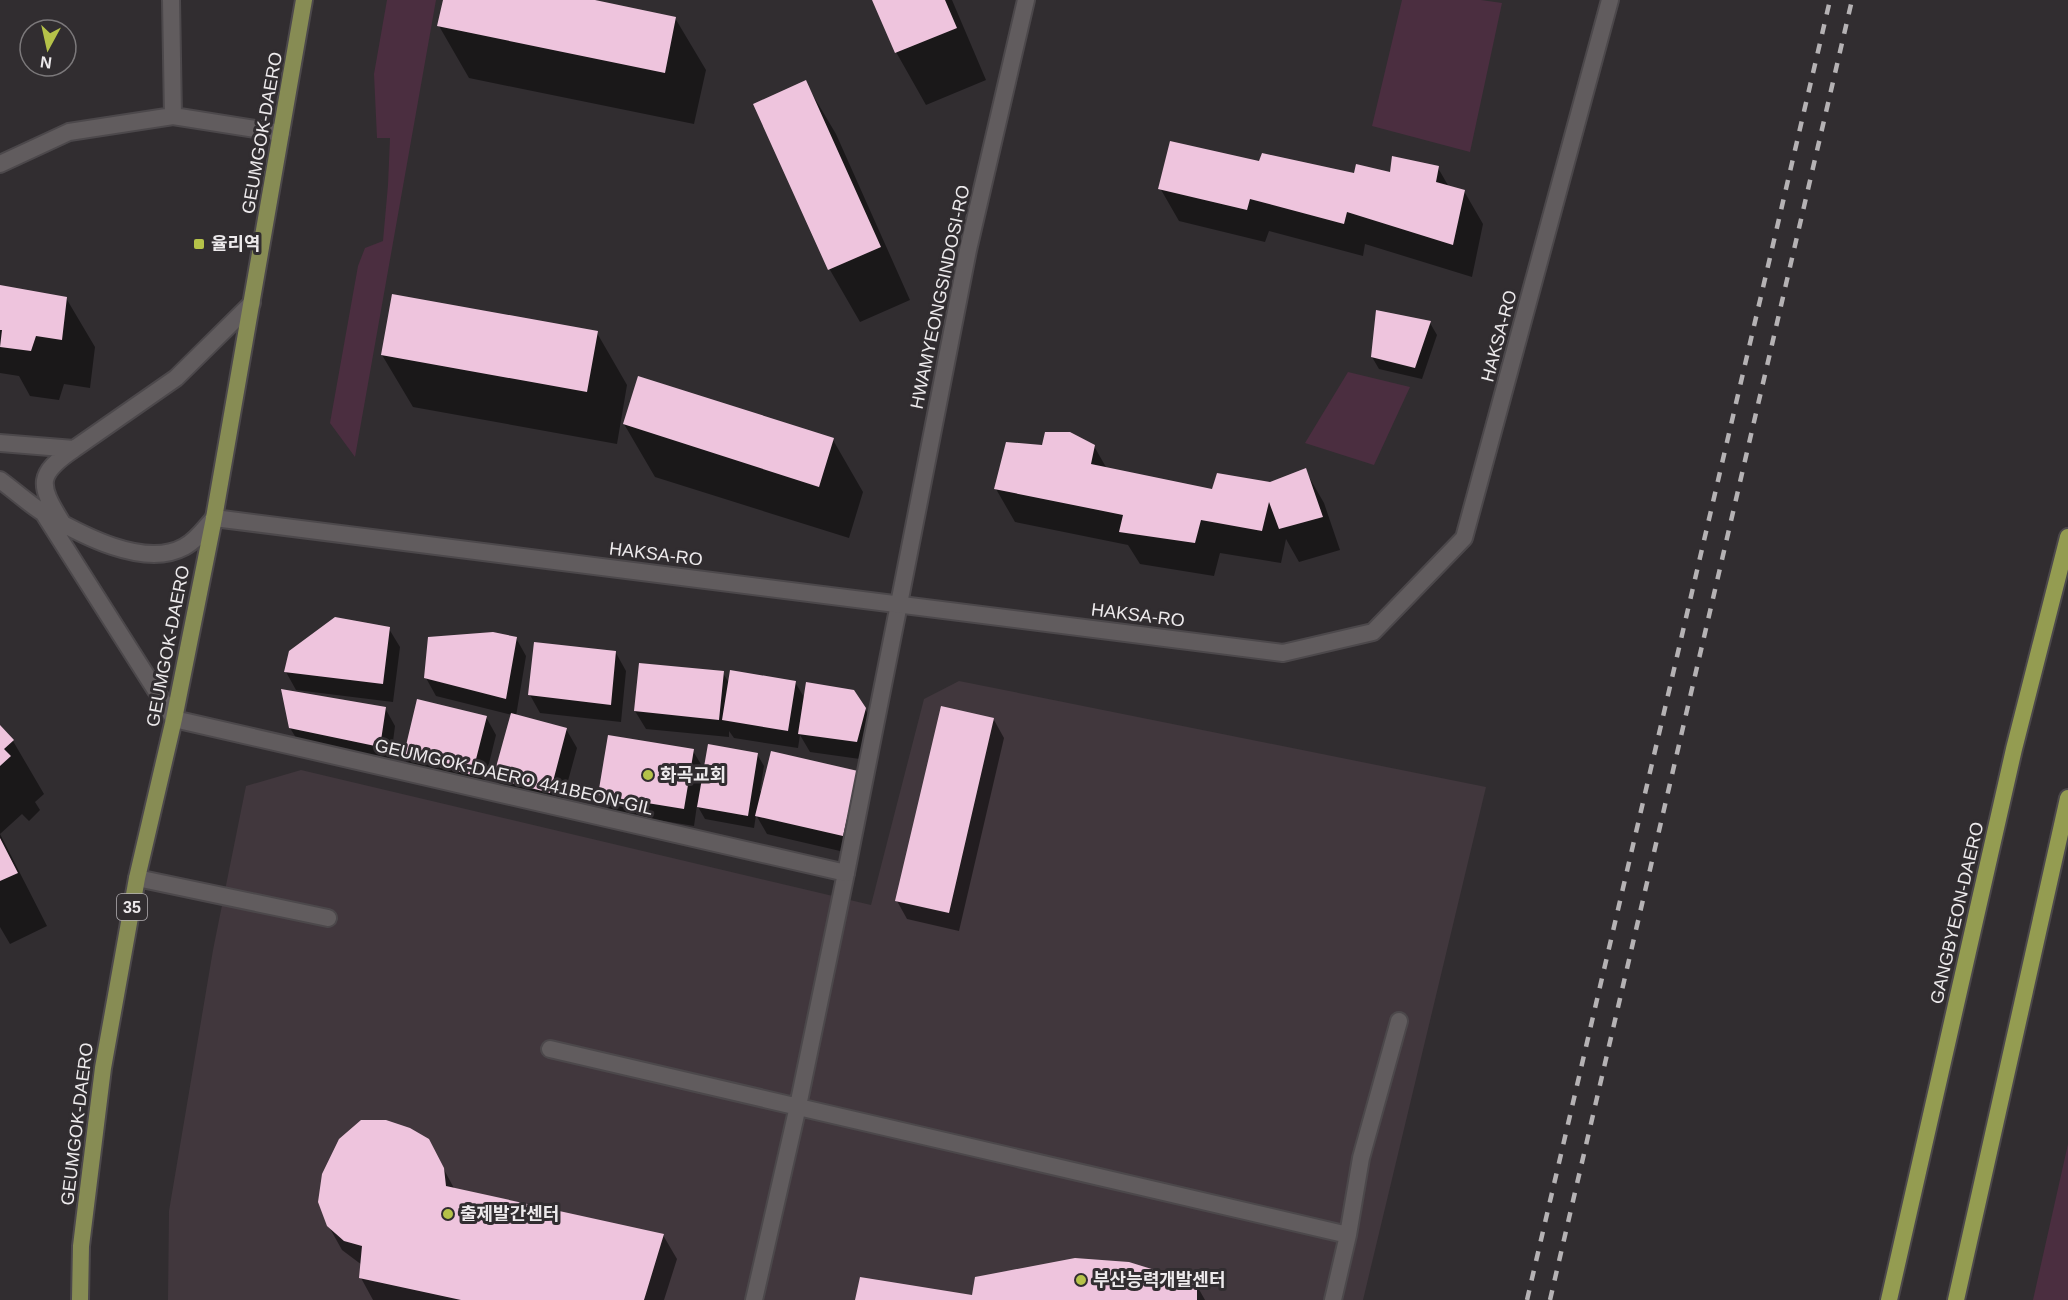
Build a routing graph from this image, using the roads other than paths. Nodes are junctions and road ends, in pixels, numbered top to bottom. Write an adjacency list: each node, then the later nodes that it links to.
1 (171, 0): 5 (main road)
2 (304, 0): 6 (main road, GEUMGOK-DAERO / 35)
3 (1026, 0): 16 (main road, HWAMYEONGSINDOSI-RO)
4 (1610, 0): 16 (main road, HAKSA-RO)
5 (173, 116): 6 (main road); 7 (main road)
6 (281, 133): 8 (main road, GEUMGOK-DAERO / 35)
7 (0, 164)
8 (252, 303): 10 (main road); 13 (main road, GEUMGOK-DAERO / 35)
9 (0, 443): 10 (main road)
10 (74, 449): 14 (main road)
11 (0, 480): 12 (main road)
12 (44, 513): 14 (main road); 17 (main road)
13 (214, 518): 14 (main road); 16 (main road, HAKSA-RO); 17 (main road, GEUMGOK-DAERO / 35)
14 (62, 522)
15 (2068, 537): 29 (highway, GANGBYEON-DAERO)
16 (899, 604): 19 (main road, HWAMYEONGSINDOSI-RO)
17 (174, 719): 19 (main road, GEUMGOK-DAERO 441BEON-GIL); 20 (main road, GEUMGOK-DAERO / 35)
18 (2068, 798): 30 (highway)
19 (846, 873): 24 (main road, HWAMYEONGSINDOSI-RO)
20 (137, 878): 21 (main road); 26 (main road, GEUMGOK-DAERO / 35)
21 (328, 918)
22 (1399, 1021): 25 (main road)
23 (550, 1049): 24 (main road)
24 (798, 1106): 25 (main road); 27 (main road, HWAMYEONGSINDOSI-RO)
25 (1348, 1235): 28 (main road)
26 (80, 1300)
27 (754, 1300)
28 (1333, 1300)
29 (1889, 1300)
30 (1956, 1300)

